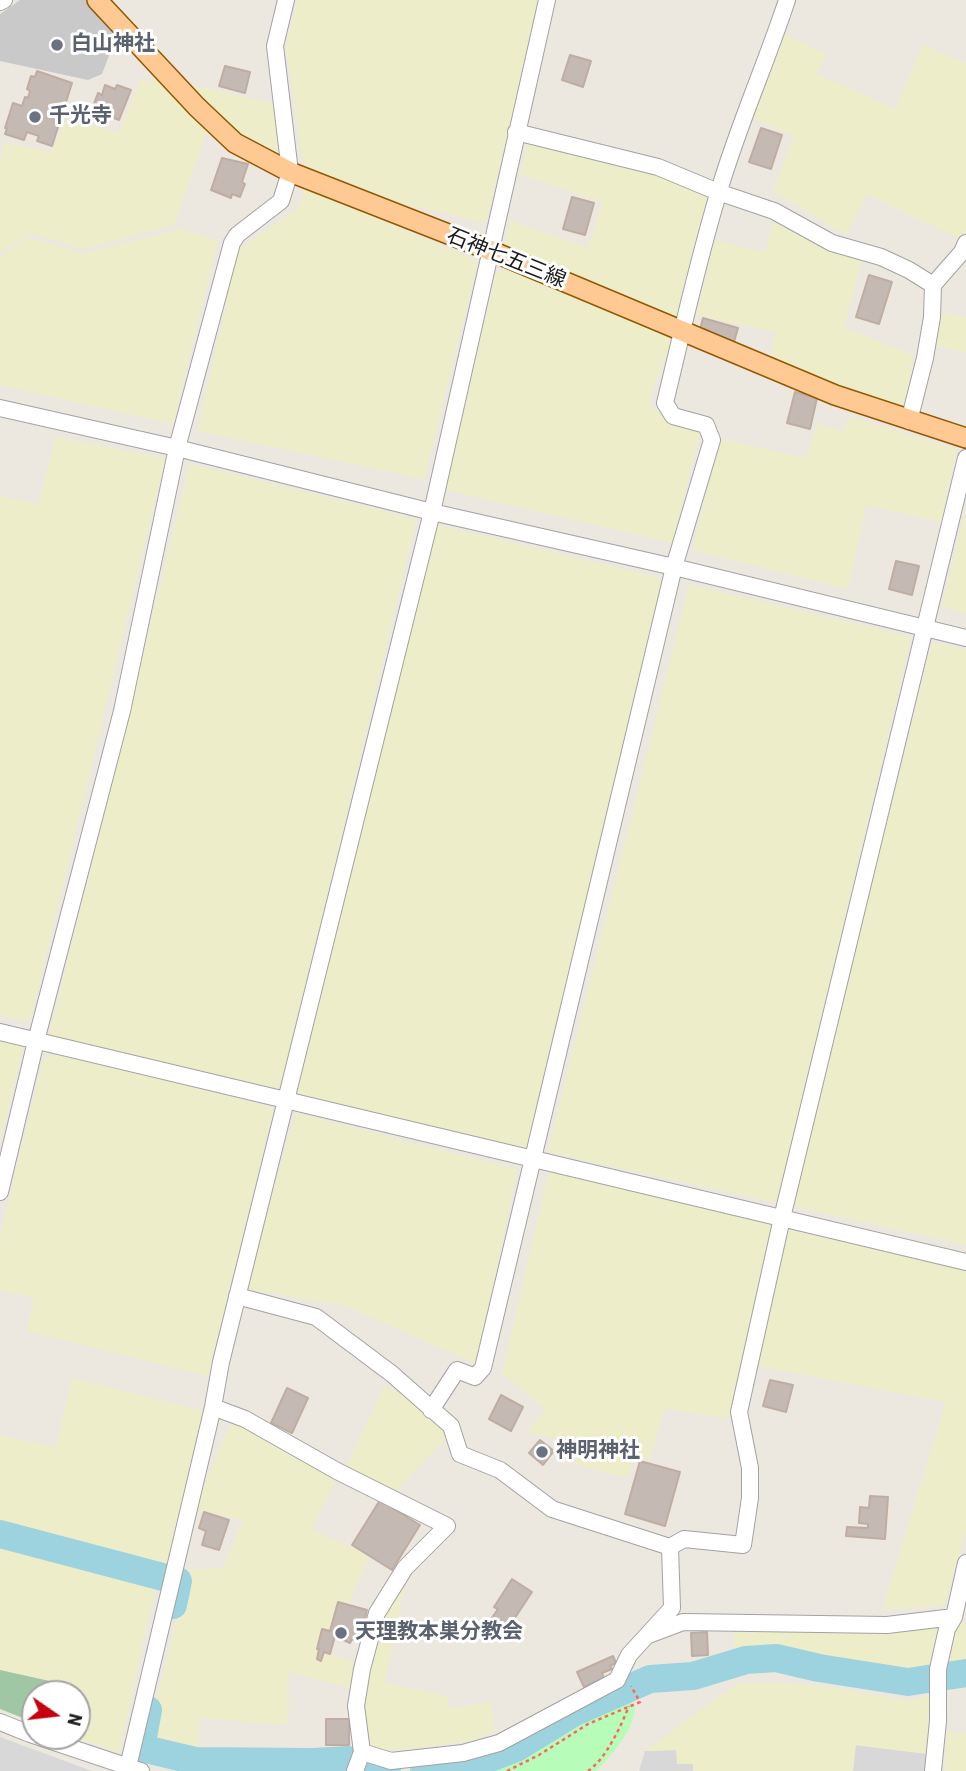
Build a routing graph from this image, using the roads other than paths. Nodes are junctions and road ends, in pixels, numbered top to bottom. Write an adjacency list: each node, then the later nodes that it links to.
1 (97, 0): 6 (main road, 石神七五三線)
2 (286, 0): 6 (street)
3 (547, 0): 5 (street)
4 (787, 0): 7 (street)
5 (516, 132): 7 (street); 9 (street)
6 (290, 172): 9 (main road, 石神七五三線); 15 (street)
7 (718, 192): 10 (street); 11 (street)
8 (965, 249): 10 (street)
9 (489, 250): 11 (main road, 石神七五三線); 17 (street)
10 (933, 285): 13 (street)
11 (682, 332): 13 (main road, 石神七五三線); 18 (street)
12 (0, 408): 15 (street)
13 (909, 421): 14 (main road, 石神七五三線)
14 (966, 438)
15 (177, 448): 17 (street); 22 (street)
16 (966, 458): 19 (street)
17 (432, 512): 18 (street); 23 (street)
18 (674, 567): 19 (street); 24 (street)
19 (924, 628): 20 (street); 26 (street)
20 (966, 638)
21 (0, 1032): 22 (street)
22 (36, 1041): 23 (street); 25 (street)
23 (285, 1100): 24 (street); 28 (street)
24 (533, 1157): 26 (street); 30 (street)
25 (0, 1192)
26 (782, 1218): 27 (street); 31 (street)
27 (966, 1262)
28 (237, 1296): 29 (street); 30 (street)
29 (213, 1407): 36 (street); 37 (street)
30 (431, 1410): 31 (street)
31 (670, 1547): 34 (street)
32 (966, 1563): 33 (street)
33 (954, 1617): 34 (street); 39 (street)
34 (651, 1633): 36 (street)
35 (0, 1722): 37 (street)
36 (362, 1752): 38 (street)
37 (132, 1770)
38 (355, 1771)
39 (933, 1771)

